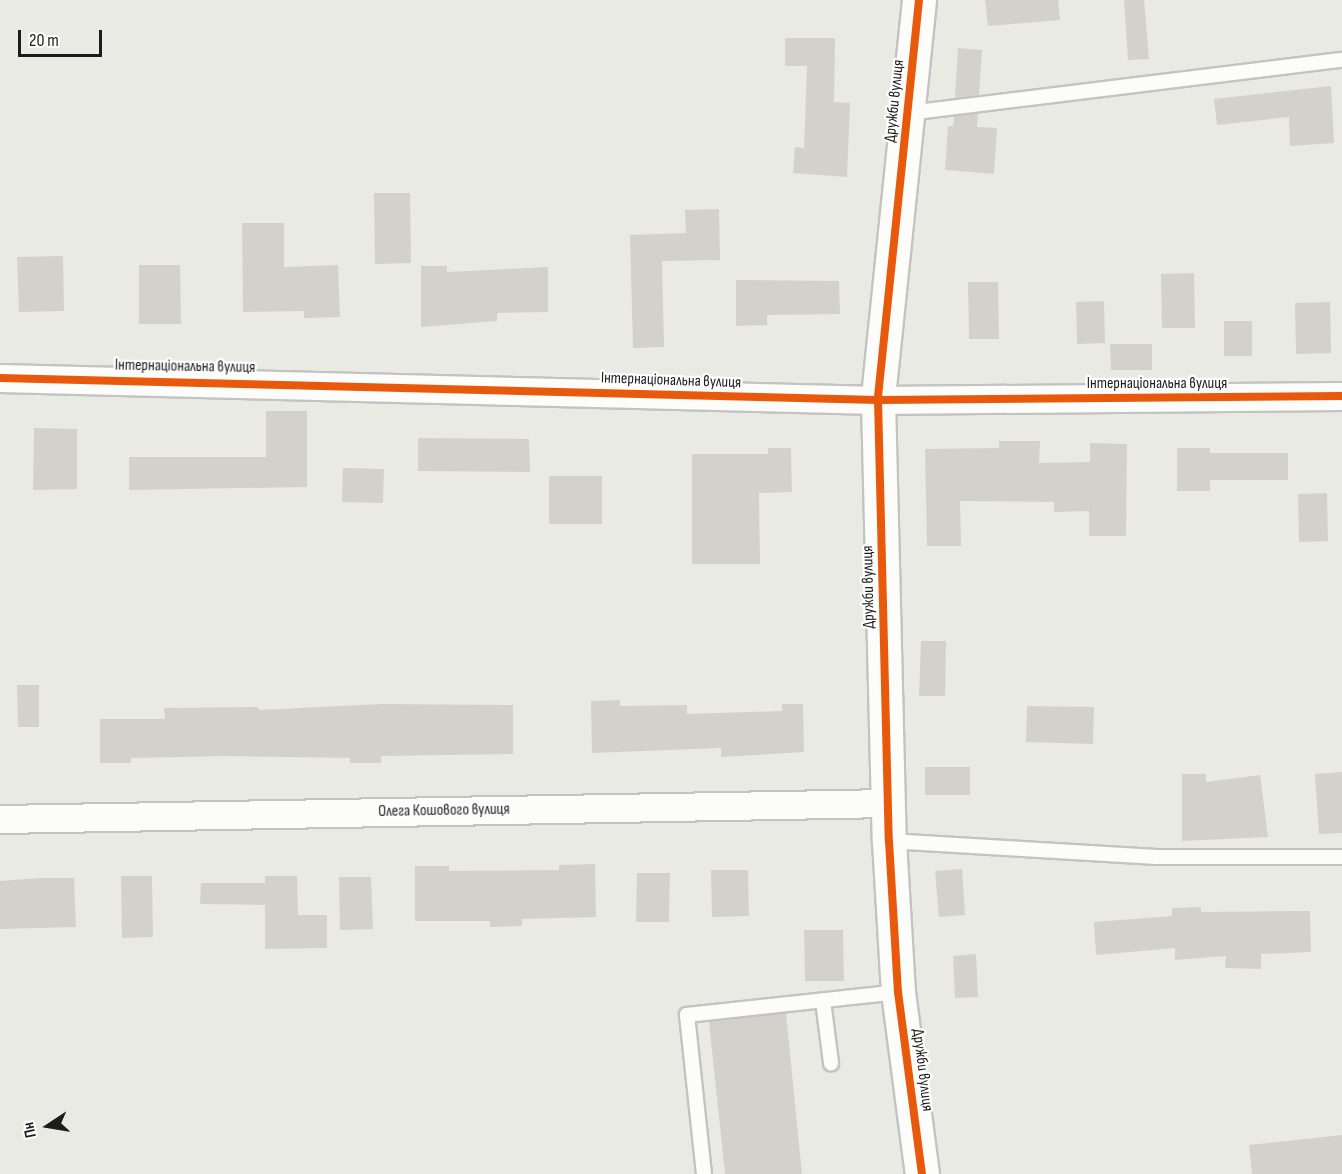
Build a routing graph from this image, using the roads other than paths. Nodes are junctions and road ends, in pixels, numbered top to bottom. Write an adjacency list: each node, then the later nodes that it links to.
1 (919, 0): 3 (street, Дружби вулиця)
2 (1342, 60): 3 (lane)
3 (908, 113): 6 (street, Дружби вулиця)
4 (0, 378): 6 (street, Інтернаціональна вулиця)
5 (1342, 396): 6 (street, Інтернаціональна вулиця)
6 (878, 400): 7 (street, Дружби вулиця)
7 (887, 803): 8 (street, Олега Кошового вулиця); 9 (street, Дружби вулиця)
8 (0, 819)
9 (889, 841): 10 (lane); 11 (street, Дружби вулиця)
10 (1342, 857)
11 (898, 992): 12 (lane); 15 (street, Дружби вулиця)
12 (823, 1001): 13 (lane); 14 (lane)
13 (831, 1063)
14 (704, 1174)
15 (922, 1174)

